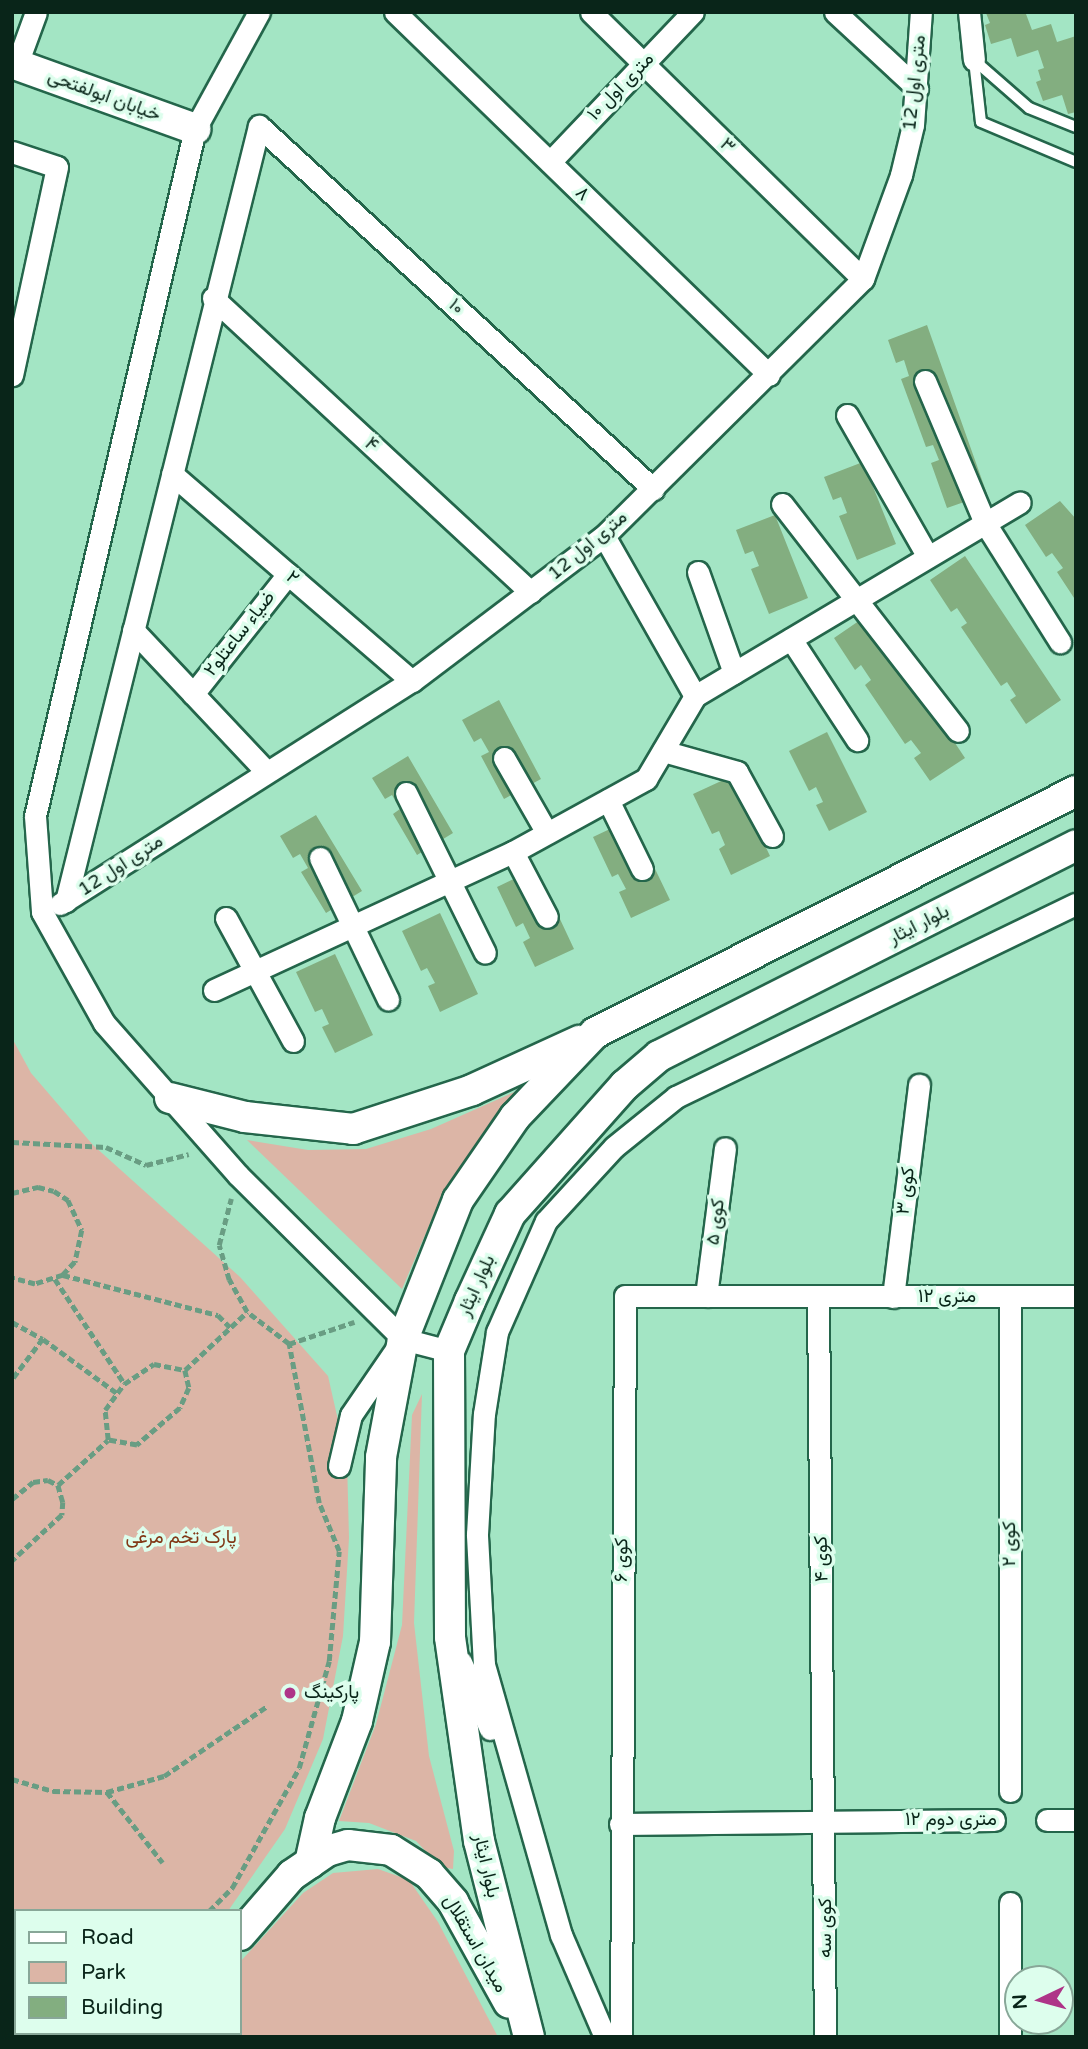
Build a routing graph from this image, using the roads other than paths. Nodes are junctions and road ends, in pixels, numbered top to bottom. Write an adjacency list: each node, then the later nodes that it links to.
1 (36, 12): 10 (street)
2 (259, 12): 14 (street)
3 (395, 12): 16 (street, ۸)
4 (591, 12): 11 (street, ۳)
5 (693, 12): 11 (street, ۱۰ متری اول)
6 (835, 12): 12 (street)
7 (921, 12): 12 (street, 12 متری اول)
8 (969, 12): 9 (street)
9 (974, 60): 13 (lane); 17 (lane)
10 (15, 64): 14 (main road, خیابان ابولفتحی)
11 (643, 64): 16 (street, ۱۰ متری اول); 18 (street, ۳)
12 (917, 88): 18 (street, 12 متری اول)
13 (1076, 127)
14 (195, 129): 59 (street)
15 (12, 152): 20 (street)
16 (550, 162): 21 (street, ۸)
17 (1076, 162)
18 (863, 279): 21 (street, 12 متری اول)
19 (213, 298): 24 (street); 25 (street, ۱۰); 33 (street, ۴)
20 (12, 375)
21 (769, 375): 25 (street, 12 متری اول)
22 (925, 381): 28 (street)
23 (847, 415): 30 (street)
24 (172, 474): 32 (street, ۲); 35 (street)
25 (653, 489): 29 (street, 12 متری اول)
26 (1020, 502): 28 (street)
27 (782, 505): 34 (street)
28 (985, 523): 30 (street); 37 (street)
29 (604, 536): 33 (street, 12 متری اول); 41 (street)
30 (928, 557): 34 (street)
31 (698, 572): 38 (street)
32 (288, 574): 39 (street, ۲); 40 (street, ضیاء ساعتلو۲)
33 (531, 592): 39 (street, 12 متری اول)
34 (856, 600): 36 (street); 42 (street)
35 (134, 630): 40 (street); 57 (street)
36 (790, 639): 38 (street); 43 (street)
37 (1060, 642)
38 (734, 673): 41 (street)
39 (412, 681): 46 (street, 12 متری اول)
40 (193, 694): 46 (street)
41 (695, 696): 44 (street)
42 (958, 731)
43 (857, 740)
44 (663, 751): 49 (street); 51 (street)
45 (504, 758): 50 (street)
46 (266, 771): 57 (street, 12 متری اول)
47 (1076, 792): 67 (main road)
48 (406, 793): 56 (street)
49 (608, 800): 50 (street); 55 (street)
50 (547, 833): 53 (street)
51 (772, 836)
52 (1076, 845): 79 (main road, بلوار ایثار)
53 (513, 852): 56 (street); 60 (street)
54 (320, 858): 62 (street)
55 (642, 869)
56 (450, 881): 62 (street); 63 (street)
57 (66, 901): 59 (street, 12 متری اول)
58 (1076, 904): 82 (street)
59 (42, 912): 70 (street)
60 (547, 917)
61 (226, 918): 64 (street)
62 (354, 926): 64 (street); 66 (street)
63 (485, 953)
64 (255, 972): 65 (street); 68 (street)
65 (214, 990)
66 (388, 999)
67 (595, 1033): 70 (main road); 78 (main road)
68 (293, 1041)
69 (919, 1084): 76 (street, کوی ۳)
70 (170, 1098): 78 (street)
71 (725, 1148): 73 (street, کوی ۵)
72 (625, 1296): 73 (street, ۱۲ متری); 88 (street, کوی ۶)
73 (706, 1296): 77 (street, ۱۲ متری)
74 (1010, 1296): 75 (street, ۱۲ متری); 76 (street, ۱۲ متری); 83 (street, کوی ۲)
75 (1076, 1296)
76 (893, 1297): 77 (street, ۱۲ متری)
77 (818, 1298): 84 (street, کوی ۴)
78 (403, 1339): 79 (street); 80 (street); 89 (main road)
79 (449, 1350): 81 (main road, بلوار ایثار)
80 (339, 1466)
81 (450, 1637): 82 (street); 94 (main road, بلوار ایثار)
82 (516, 1788): 95 (street)
83 (1010, 1791)
84 (826, 1820): 85 (street, ۱۲ متری دوم); 88 (street, ۱۲ متری دوم); 97 (street, کوی سه)
85 (994, 1820)
86 (1047, 1820): 87 (street)
87 (1076, 1820)
88 (620, 1824): 96 (street, کوی ۶)
89 (310, 1863): 91 (main road, میدان استقلال); 94 (main road, میدان استقلال)
90 (1010, 1903): 98 (street)
91 (242, 1933)
92 (151, 2035): 93 (main road)
93 (139, 2037)
94 (528, 2037)
95 (605, 2037)
96 (621, 2037)
97 (825, 2037)
98 (1010, 2037)

